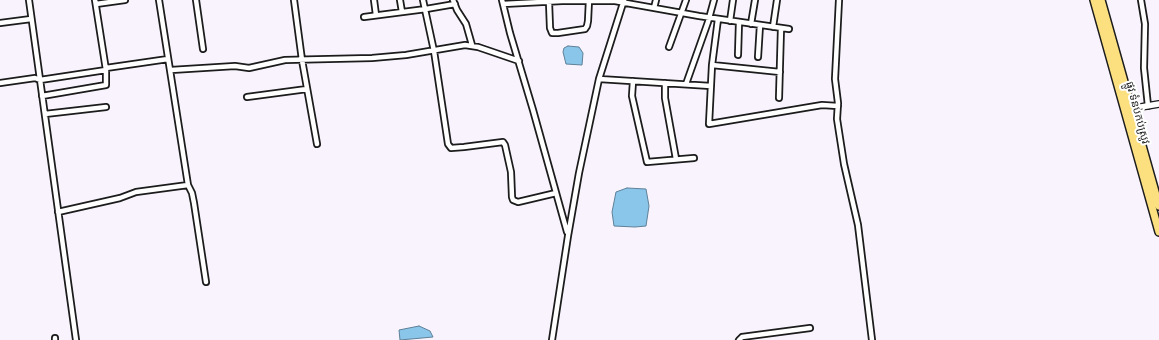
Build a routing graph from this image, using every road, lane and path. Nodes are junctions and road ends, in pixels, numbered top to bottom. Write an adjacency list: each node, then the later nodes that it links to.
1 (29, 0): 32 (street)
2 (125, 0): 21 (street)
3 (159, 0): 48 (street)
4 (196, 0): 44 (street)
5 (294, 0): 49 (street)
6 (374, 0): 29 (street)
7 (400, 0): 27 (street)
8 (423, 0): 26 (street)
9 (589, 0): 20 (street); 24 (street); 24 (street)
10 (656, 0): 25 (street)
11 (686, 0): 28 (street)
12 (714, 0): 31 (street)
13 (733, 0): 34 (street)
14 (755, 0): 37 (street)
15 (777, 0): 39 (street)
16 (839, 0): 67 (street)
17 (1094, 0): 70 (main road, ផ្លូវ ទំនប់កប់ស្រូវ)
18 (1101, 0): 70 (main road, ផ្លូវ ទំនប់កប់ស្រូវ)
19 (1141, 0): 68 (street)
20 (624, 1): 25 (street); 55 (street)
21 (95, 2): 52 (street)
22 (454, 2): 26 (street); 42 (street)
23 (502, 2): 24 (street); 50 (street)
24 (549, 2)
25 (654, 8): 28 (street)
26 (426, 9): 27 (street); 45 (street)
27 (402, 12): 29 (street)
28 (681, 13): 31 (street); 43 (street)
29 (376, 15): 30 (street)
30 (364, 17)
31 (709, 18): 33 (street); 60 (street)
32 (31, 19): 36 (street); 56 (street)
33 (718, 19): 34 (street); 51 (street)
34 (730, 21): 35 (street)
35 (740, 22): 37 (street); 46 (street)
36 (0, 24)
37 (751, 24): 38 (street)
38 (760, 25): 39 (street); 47 (street)
39 (773, 27): 40 (street)
40 (780, 28): 41 (street); 54 (street)
41 (789, 29)
42 (472, 45): 45 (street); 50 (street)
43 (669, 47)
44 (203, 49)
45 (434, 51): 49 (street); 76 (street)
46 (738, 55)
47 (758, 57)
48 (168, 59): 52 (street); 53 (street)
49 (302, 60): 53 (street); 62 (street)
50 (518, 61): 76 (street)
51 (712, 65): 54 (street); 61 (street)
52 (106, 69): 56 (street); 63 (street)
53 (171, 70): 75 (street)
54 (780, 72): 65 (street)
55 (599, 79): 57 (street); 80 (street)
56 (40, 80): 59 (street); 63 (street)
57 (633, 81): 58 (street); 74 (street)
58 (665, 83): 60 (street); 74 (street)
59 (0, 84)
60 (686, 84): 61 (street)
61 (711, 86): 67 (street)
62 (307, 89): 64 (street); 72 (street)
63 (42, 96): 71 (street)
64 (247, 98)
65 (779, 98)
66 (1159, 104): 68 (street)
67 (838, 106): 86 (street)
68 (1148, 106): 70 (street)
69 (106, 107): 71 (street)
70 (1128, 109): 77 (main road, ផ្លូវ ទំនប់កប់ស្រូវ); 79 (main road, ផ្លូវ ទំនប់កប់ស្រូវ)
71 (45, 114): 78 (street)
72 (317, 144)
73 (694, 158): 74 (street)
74 (676, 159)
75 (188, 185): 78 (street); 81 (street)
76 (556, 193): 80 (street)
77 (1159, 206)
78 (58, 212): 83 (street)
79 (1159, 232)
80 (568, 236): 84 (street)
81 (206, 282)
82 (810, 328): 85 (street)
83 (76, 340)
84 (552, 340)
85 (739, 340)
86 (872, 340)

